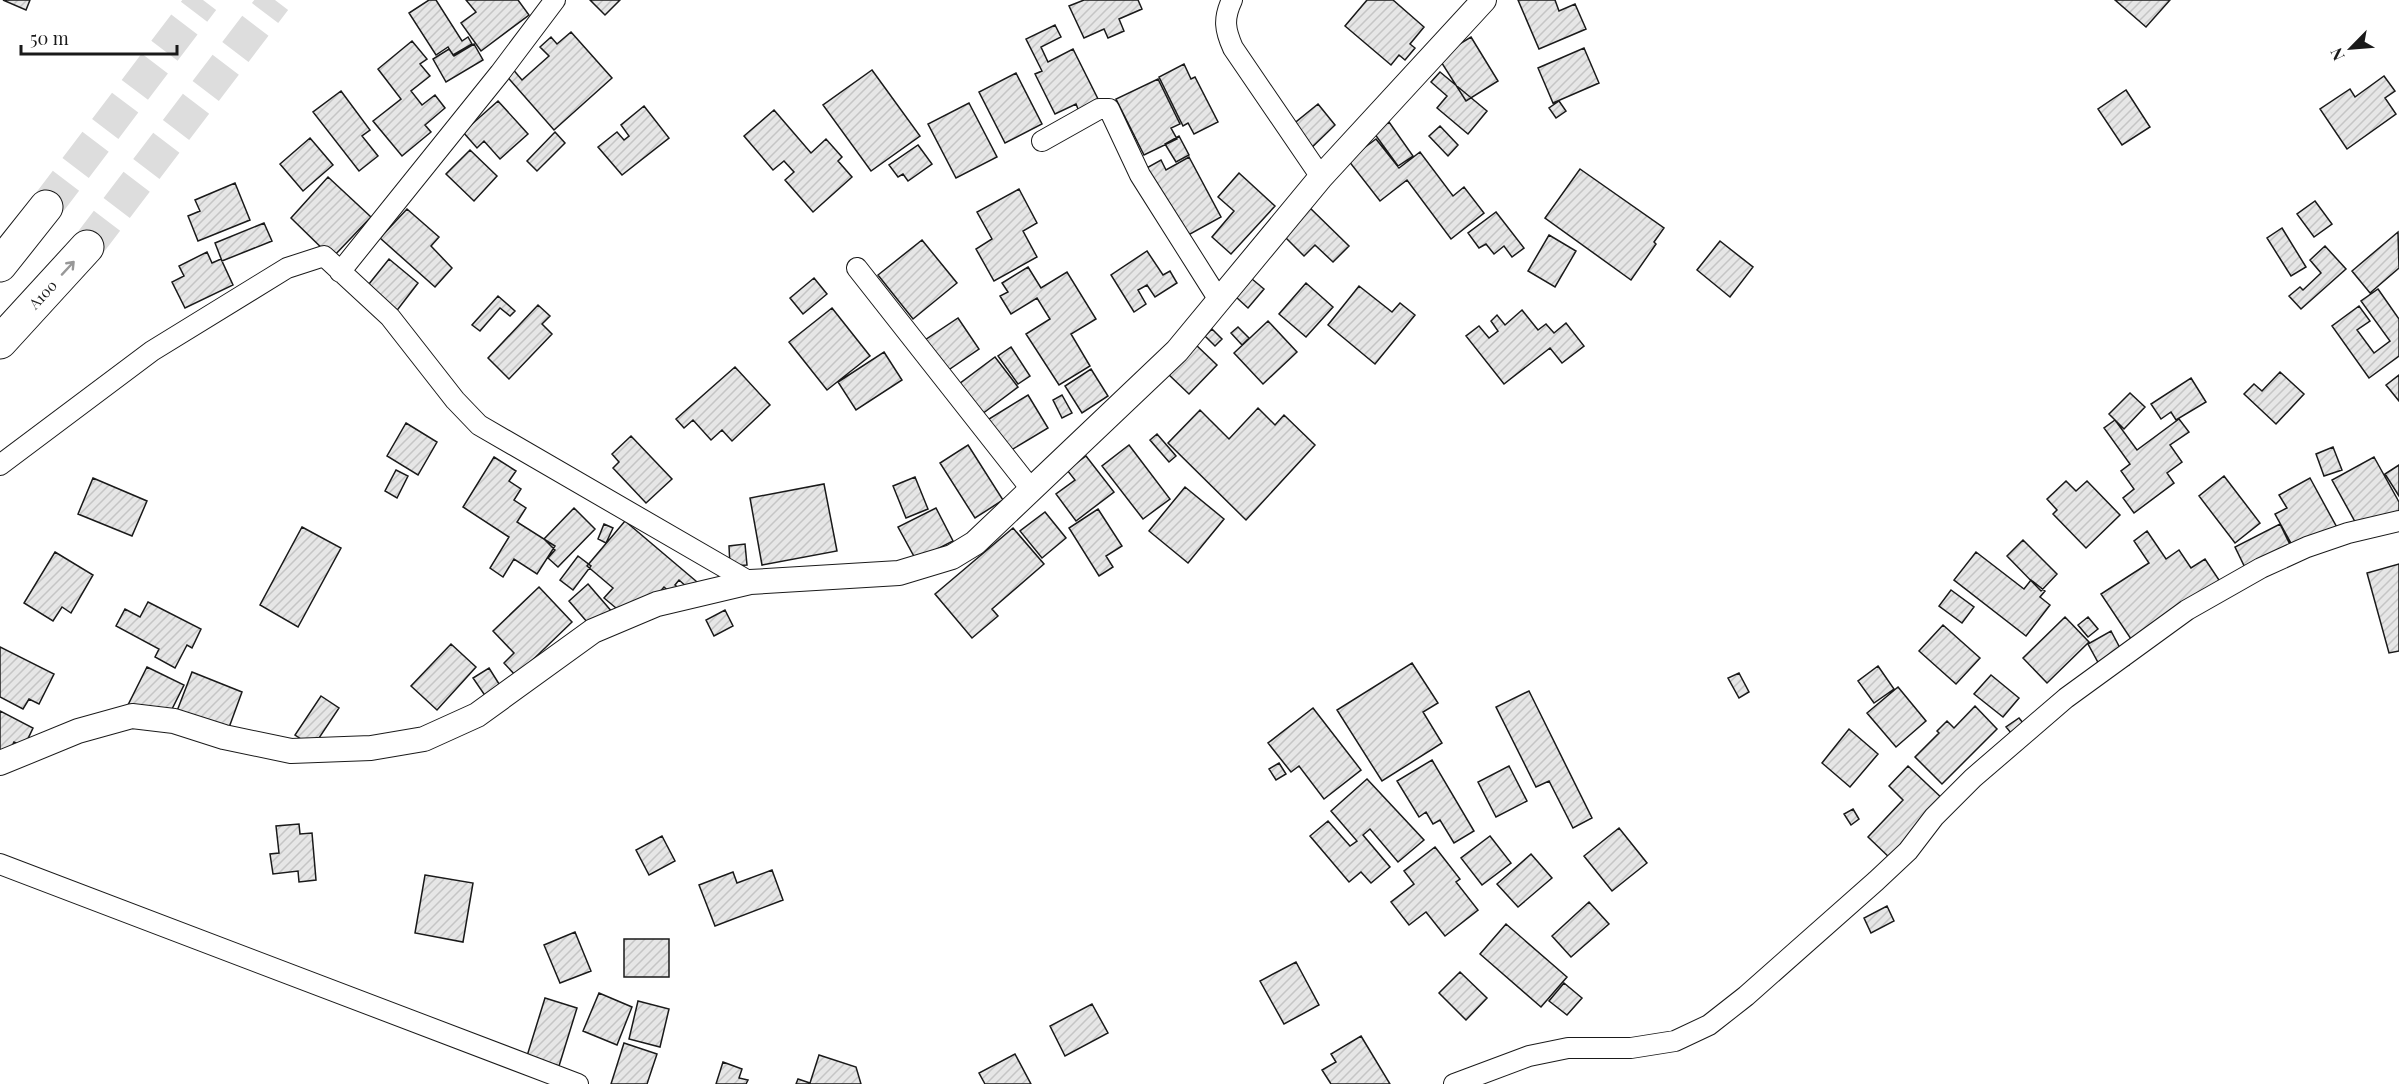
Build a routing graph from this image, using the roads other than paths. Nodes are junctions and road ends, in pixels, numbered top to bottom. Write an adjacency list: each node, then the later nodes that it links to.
1 (555, 0): 10 (street)
2 (1232, 0): 5 (street)
3 (1484, 0): 5 (street)
4 (1042, 141): 11 (street)
5 (1321, 177): 11 (street)
6 (46, 207): 8 (highway)
7 (87, 247): 12 (highway, A100 / A100, one-way to 7)
8 (0, 265)
9 (857, 268): 14 (street)
10 (340, 272): 13 (street); 16 (street)
11 (1219, 300): 14 (street)
12 (0, 342)
13 (0, 465)
14 (1031, 489): 16 (street)
15 (2399, 521): 20 (street)
16 (750, 582): 17 (street)
17 (0, 763)
18 (0, 864): 19 (street)
19 (578, 1084)
20 (1454, 1084)

